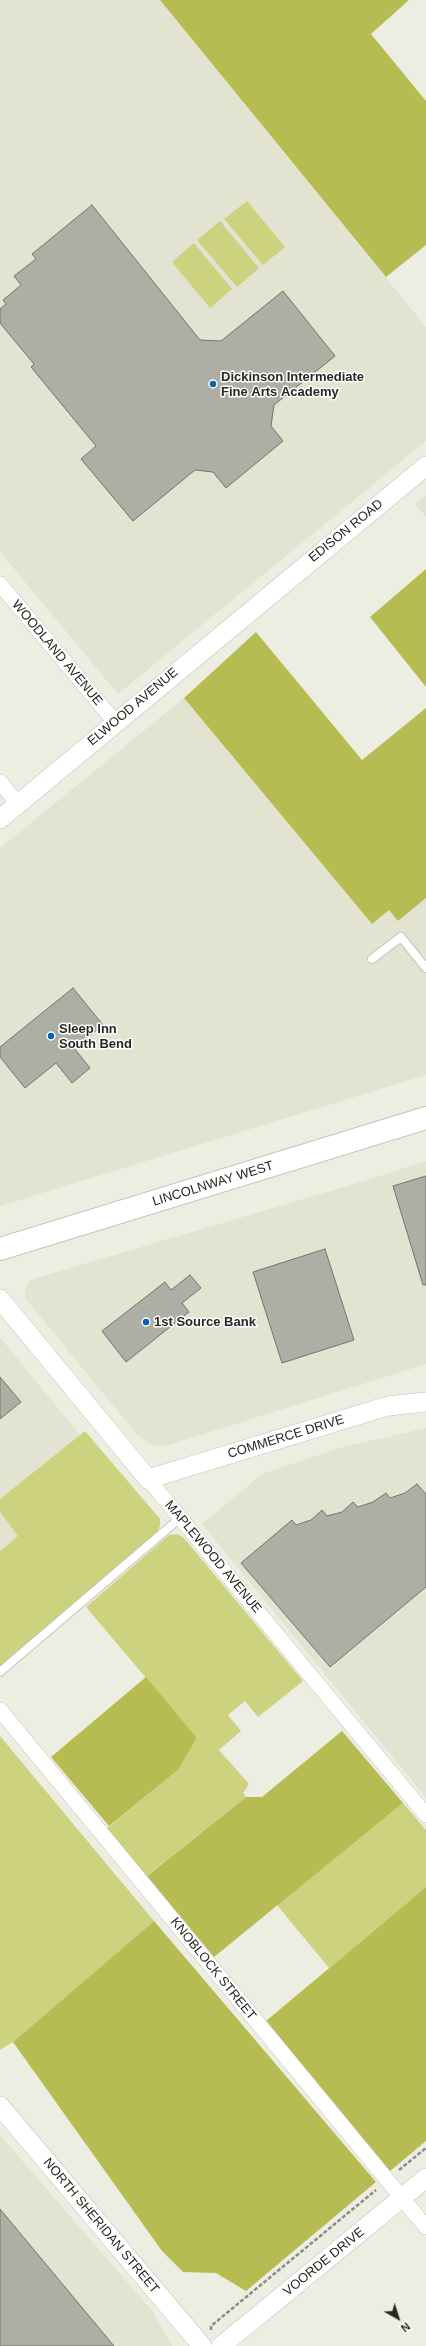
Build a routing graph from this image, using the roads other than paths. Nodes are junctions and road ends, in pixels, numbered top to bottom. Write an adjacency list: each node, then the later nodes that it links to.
1 (426, 466): 3 (street, EDISON ROAD)
2 (0, 584): 4 (street, WOODLAND AVENUE)
3 (266, 597): 4 (street, ELWOOD AVENUE)
4 (114, 722): 6 (street, ELWOOD AVENUE)
5 (0, 782): 6 (street)
6 (18, 804): 7 (street, ELWOOD AVENUE)
7 (0, 818)
8 (372, 959): 9 (lane)
9 (426, 968)
10 (426, 1118): 11 (main road, LINCOLNWAY WEST)
11 (0, 1249)
12 (0, 1299): 14 (street, MAPLEWOOD AVENUE)
13 (426, 1402): 14 (street, COMMERCE DRIVE)
14 (148, 1479): 15 (street, MAPLEWOOD AVENUE)
15 (180, 1518): 16 (lane); 18 (street, MAPLEWOOD AVENUE)
16 (0, 1672)
17 (0, 1710): 21 (street, KNOBLOCK STREET)
18 (426, 1814)
19 (0, 2106): 23 (street, NORTH SHERIDAN STREET)
20 (426, 2178): 21 (street, VOORDE DRIVE)
21 (402, 2198): 22 (street, KNOBLOCK STREET); 23 (street, VOORDE DRIVE)
22 (426, 2226)
23 (211, 2342)

